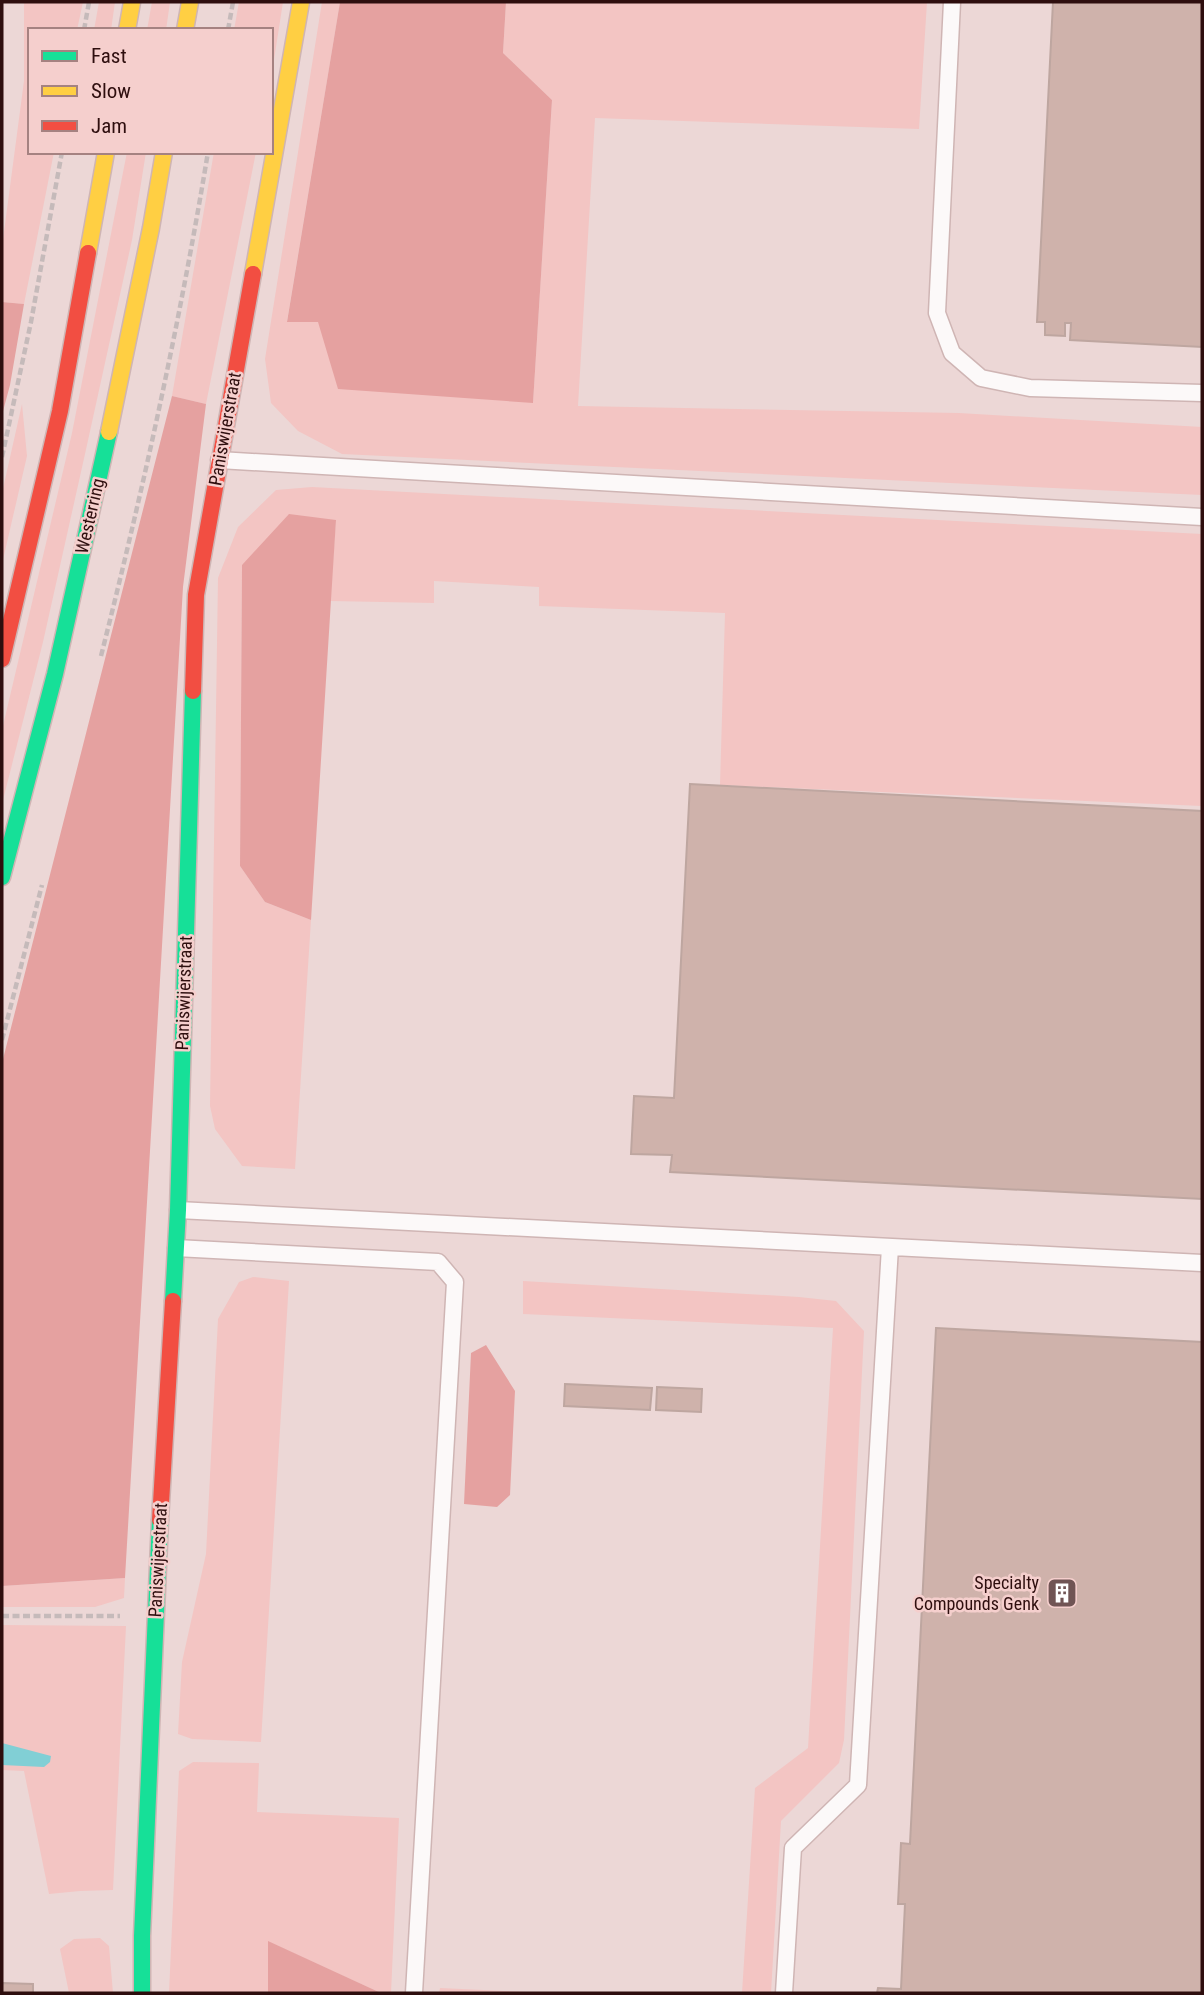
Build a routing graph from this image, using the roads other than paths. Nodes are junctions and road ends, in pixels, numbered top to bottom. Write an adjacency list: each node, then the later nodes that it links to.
1 (132, 2): 5 (main road)
2 (190, 2): 6 (main road)
3 (301, 2): 10 (main road, Paniswijerstraat)
4 (952, 2): 9 (lane)
5 (127, 28)
6 (185, 28)
7 (106, 154): 12 (main road)
8 (164, 154): 13 (main road, Westerring)
9 (1202, 393)
10 (219, 460): 11 (lane); 14 (main road, Paniswijerstraat)
11 (1202, 517)
12 (2, 659)
13 (2, 877)
14 (178, 1210): 15 (lane); 16 (main road, Paniswijerstraat)
15 (890, 1247): 17 (lane); 20 (lane)
16 (176, 1248): 18 (main road, Paniswijerstraat); 19 (lane)
17 (1202, 1263)
18 (142, 1993)
19 (414, 1993)
20 (784, 1993)

